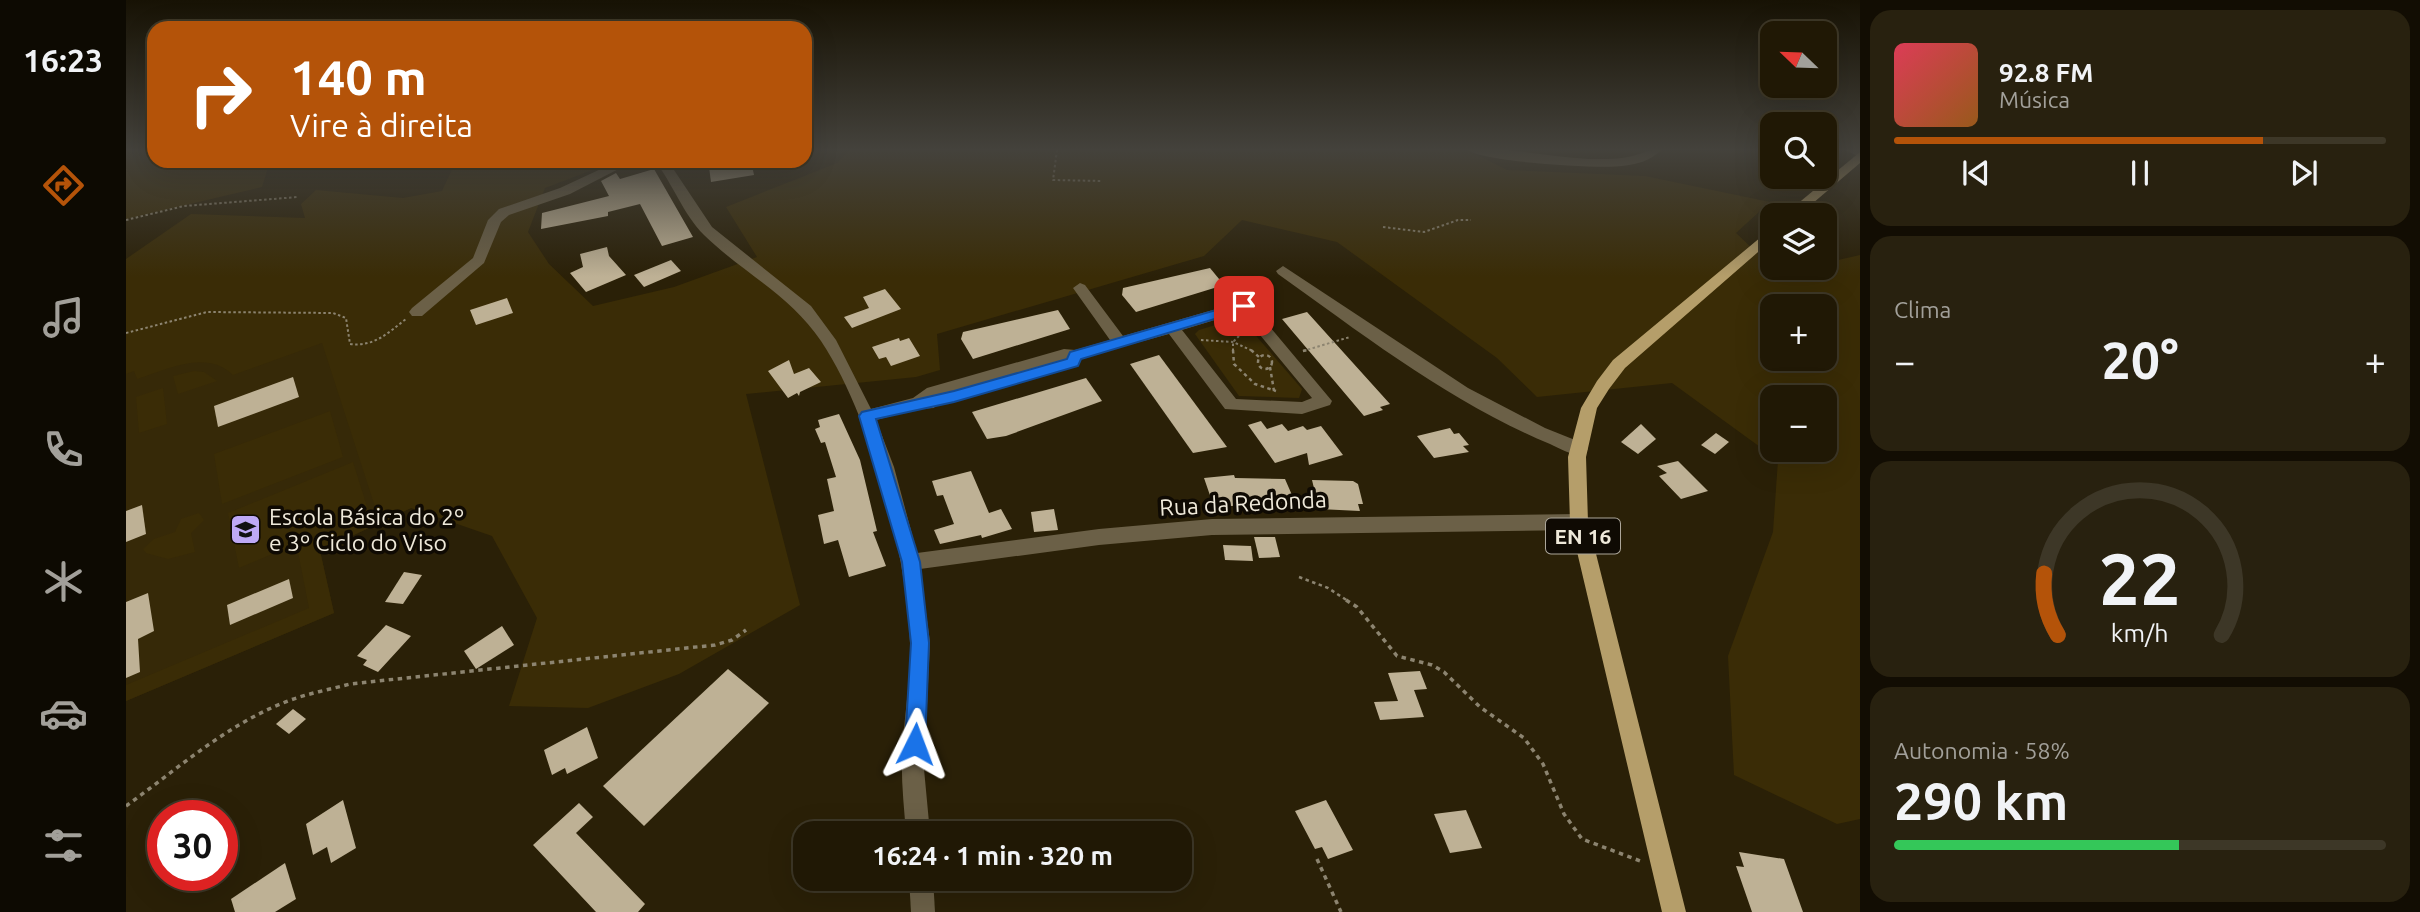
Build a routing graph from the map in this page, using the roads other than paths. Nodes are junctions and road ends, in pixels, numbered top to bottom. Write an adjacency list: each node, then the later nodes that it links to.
1 (560, 193): 6 (street)
2 (681, 193): 9 (street)
3 (1760, 242): 10 (main road, EN 16)
4 (1283, 271): 10 (street)
5 (1080, 288): 8 (street)
6 (417, 312)
7 (1173, 328): 7 (street); 8 (street)
8 (1120, 343): 9 (street)
9 (867, 416): 12 (street)
10 (1579, 449): 11 (main road, EN 16)
11 (1579, 522): 12 (street, Rua da Redonda); 16 (main road, EN 16)
12 (911, 562): 13 (street)
13 (917, 821)
14 (922, 891): 15 (street)
15 (923, 912)
16 (1674, 912)

